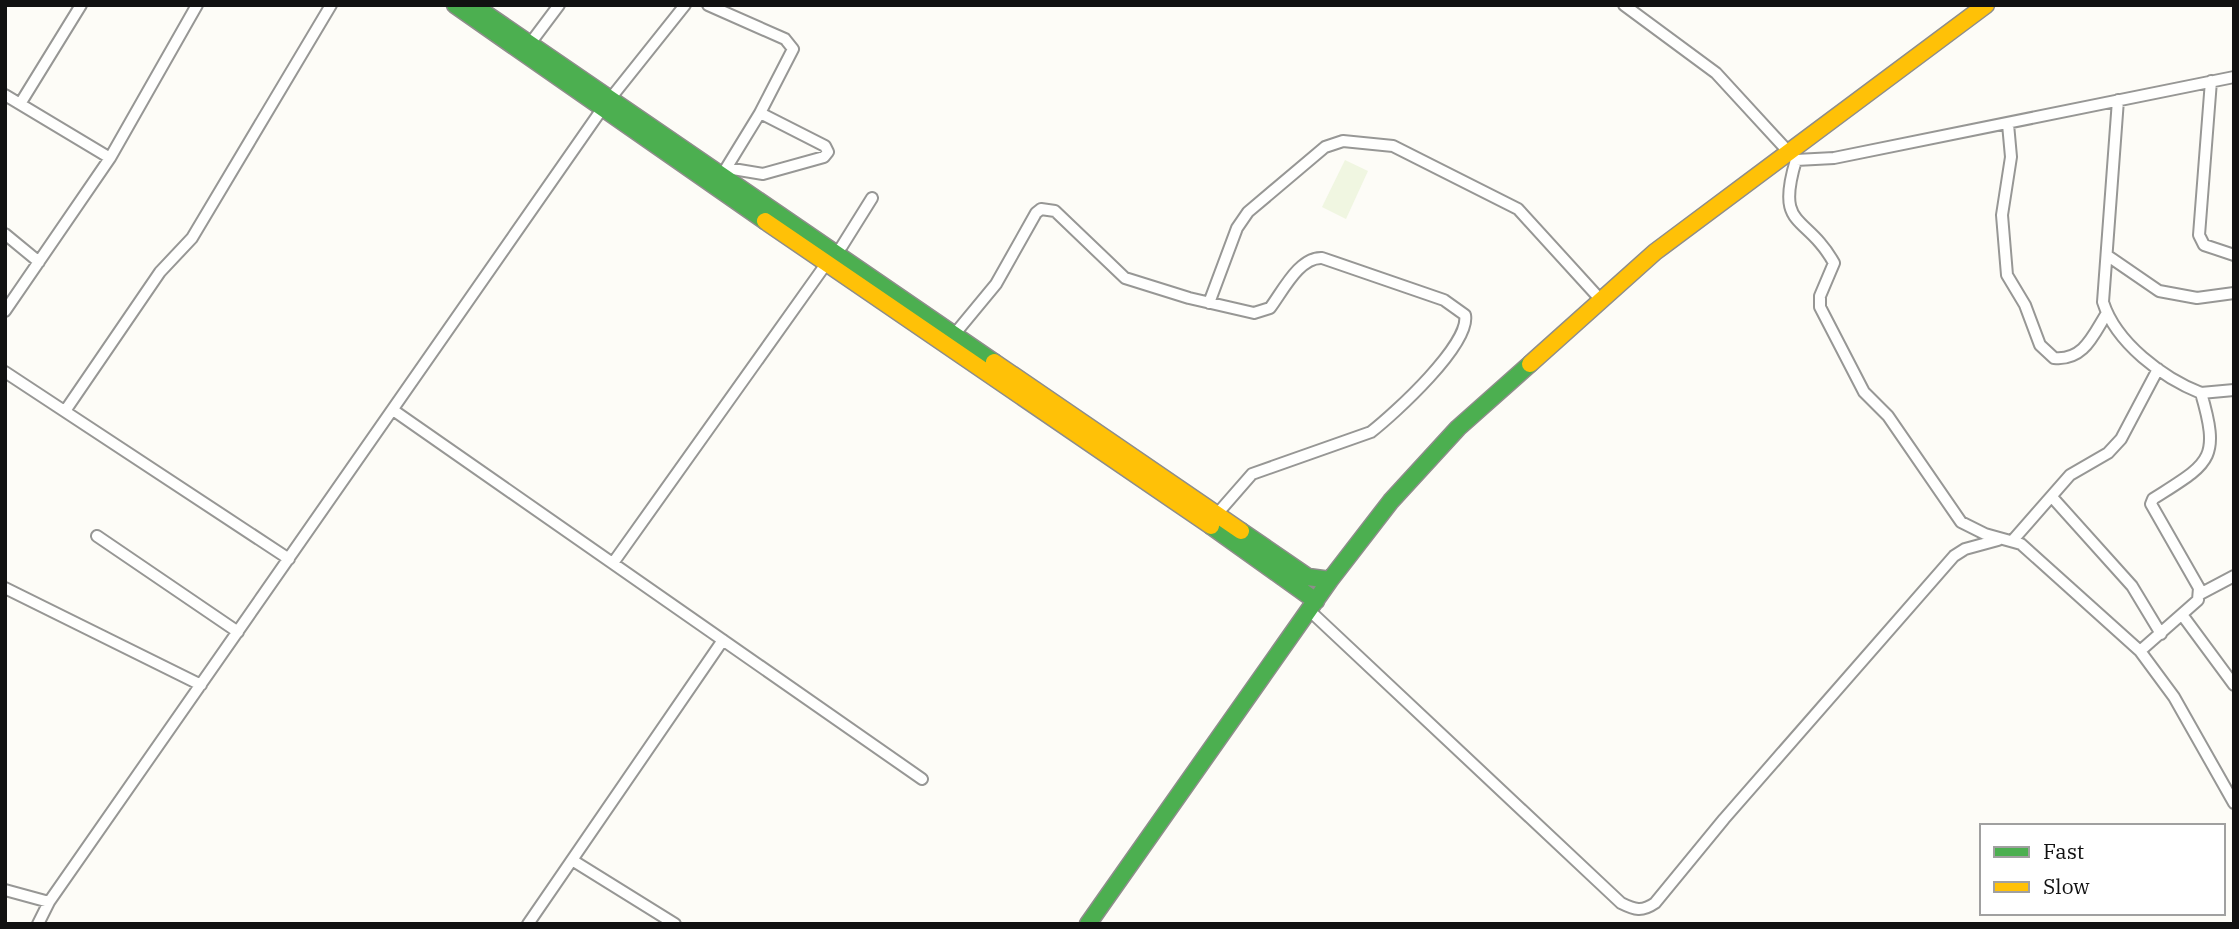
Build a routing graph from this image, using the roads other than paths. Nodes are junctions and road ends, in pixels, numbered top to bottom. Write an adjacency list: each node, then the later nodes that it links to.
1 (80, 5): 16 (street)
2 (197, 5): 21 (street)
3 (331, 5): 40 (street)
4 (455, 5): 17 (street)
5 (473, 5): 11 (street)
6 (559, 5): 11 (street)
7 (685, 5): 17 (street)
8 (708, 5): 18 (street)
9 (1624, 5): 20 (street)
10 (1986, 5): 20 (street)
11 (528, 45): 17 (street)
12 (2234, 77): 13 (street)
13 (2211, 81): 15 (street); 25 (street)
14 (5, 95): 16 (street)
15 (2118, 100): 19 (street); 26 (street)
16 (20, 104): 21 (street)
17 (606, 105): 22 (street); 27 (street); 39 (street)
18 (760, 113): 22 (street); 22 (street)
19 (2008, 124): 20 (street); 33 (street)
20 (1792, 156): 30 (street); 44 (street)
21 (110, 158): 28 (street)
22 (724, 171): 27 (street)
23 (872, 198): 27 (street)
24 (5, 234): 28 (street)
25 (2234, 255)
26 (2108, 256): 29 (street); 33 (street)
27 (830, 259): 34 (street); 46 (street); 51 (street)
28 (39, 262): 32 (street)
29 (2234, 293)
30 (1600, 299): 31 (street); 48 (street)
31 (1209, 303): 34 (street); 42 (street)
32 (5, 311)
33 (2107, 313): 35 (street)
34 (953, 336): 42 (street)
35 (2158, 369): 38 (street); 41 (street)
36 (5, 372): 40 (street)
37 (2234, 390): 38 (street)
38 (2202, 393): 50 (street)
39 (393, 410): 45 (street); 46 (street)
40 (65, 411): 45 (street)
41 (2052, 497): 44 (street); 54 (street)
42 (1217, 514): 48 (street)
43 (97, 536): 53 (street)
44 (2007, 540): 51 (street); 56 (street)
45 (289, 559): 53 (street)
46 (613, 564): 55 (street)
47 (2234, 576): 50 (street)
48 (1330, 580): 51 (street)
49 (5, 588): 57 (street)
50 (2200, 594): 52 (street)
51 (1313, 606): 64 (street)
52 (2183, 616): 54 (street); 58 (street)
53 (238, 632): 57 (street)
54 (2161, 634): 56 (street)
55 (723, 640): 59 (street); 61 (street)
56 (2140, 651): 60 (street)
57 (201, 685): 63 (street)
58 (2234, 685)
59 (922, 779)
60 (2234, 803)
61 (572, 860): 66 (street); 67 (street)
62 (5, 890): 63 (street)
63 (49, 902): 65 (street)
64 (1094, 921)
65 (38, 924)
66 (528, 924)
67 (675, 924)

